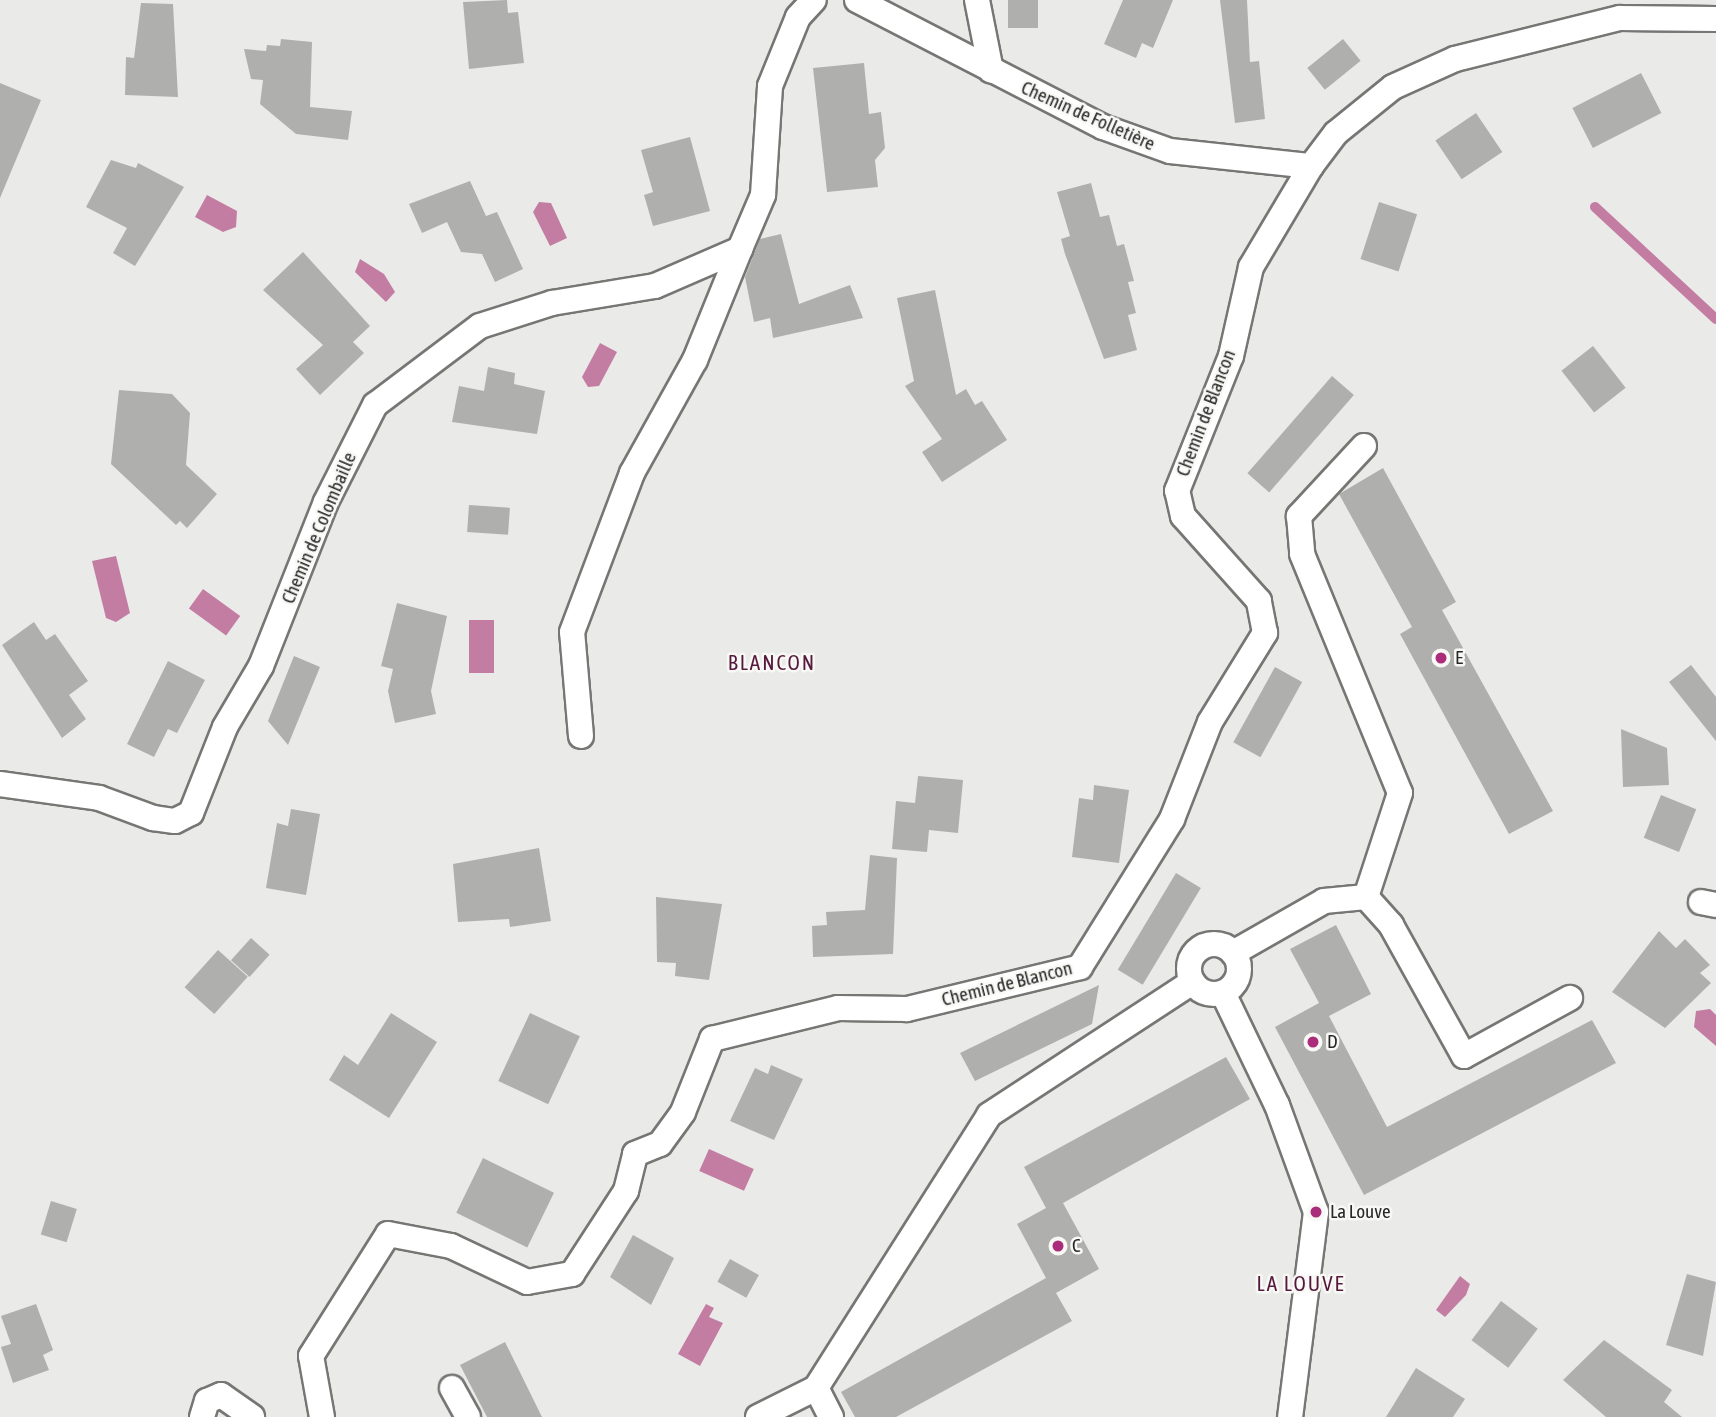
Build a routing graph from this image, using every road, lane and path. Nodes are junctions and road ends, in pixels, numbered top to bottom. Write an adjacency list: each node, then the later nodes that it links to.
1 (814, 0): 9 (street)
2 (856, 0): 7 (street, Chemin de Folletière)
3 (977, 0): 7 (street)
4 (1709, 0): 5 (street)
5 (1716, 10)
6 (1716, 19): 8 (street)
7 (991, 71): 8 (street, Chemin de Folletière)
8 (1311, 166): 22 (street, Chemin de Blancon)
9 (740, 249): 11 (street); 12 (street, Chemin de Colombaille)
10 (1364, 446): 13 (street)
11 (581, 736)
12 (0, 784)
13 (1366, 897): 14 (street); 17 (street)
14 (1233, 953): 15 (street); 16 (street)
15 (1192, 982): 16 (street); 19 (street)
16 (1223, 993): 26 (street)
17 (1570, 998)
18 (452, 1388): 23 (street)
19 (816, 1388): 24 (street); 25 (street)
20 (202, 1417): 21 (street)
21 (252, 1417)
22 (322, 1417)
23 (468, 1417)
24 (758, 1417)
25 (831, 1417)
26 (1290, 1417)

